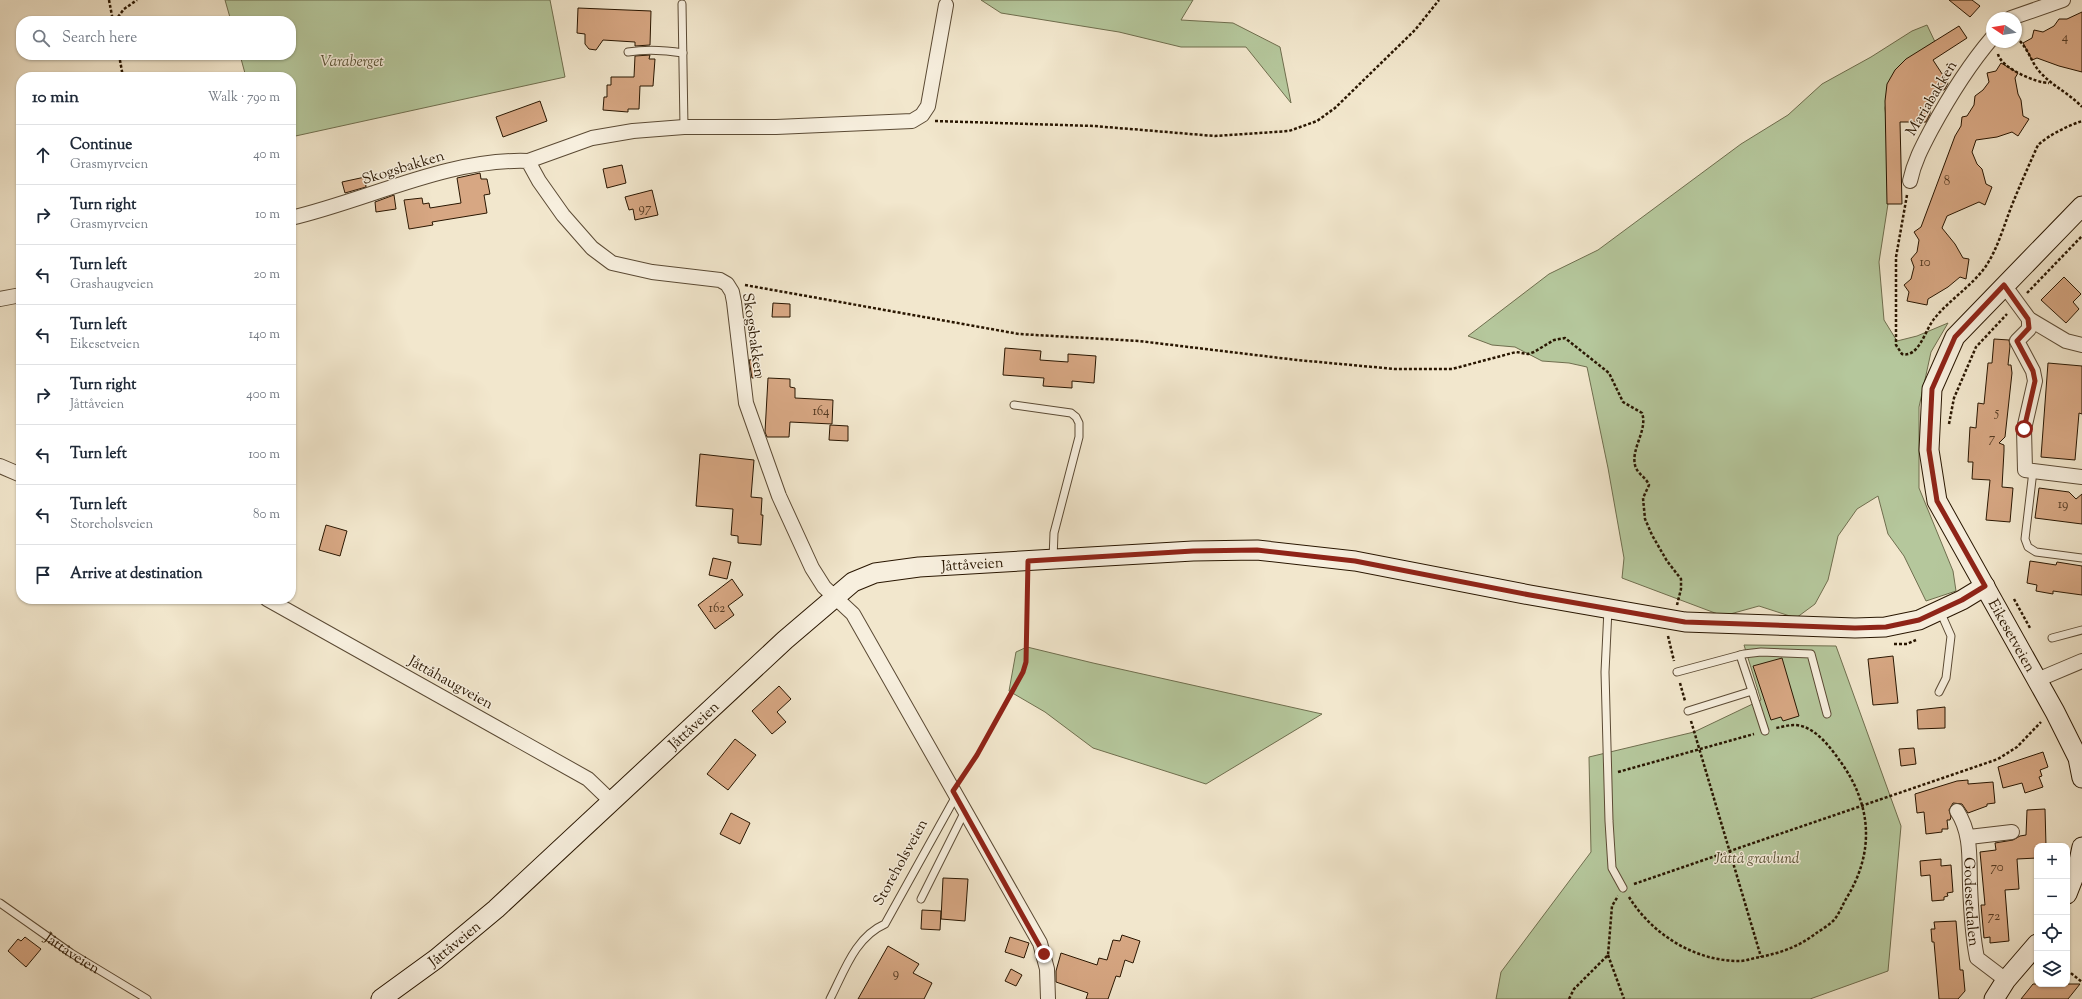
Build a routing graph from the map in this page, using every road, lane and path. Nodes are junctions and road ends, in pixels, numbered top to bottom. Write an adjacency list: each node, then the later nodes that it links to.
1 (109, 0): 8 (path)
2 (137, 0): 9 (path)
3 (1439, 0): 21 (path)
4 (2063, 0): 7 (street)
5 (682, 4): 13 (lane)
6 (946, 5): 21 (street)
7 (2022, 14)
8 (113, 16)
9 (118, 16)
10 (2022, 44): 19 (path)
11 (1986, 45): 25 (street, Mariabakken)
12 (628, 52): 13 (lane)
13 (683, 53): 23 (lane)
14 (120, 60): 18 (path)
15 (1947, 64): 17 (path)
16 (2007, 65): 19 (path)
17 (1951, 69)
18 (122, 72)
19 (2049, 82): 20 (path)
20 (2082, 107)
21 (912, 121): 23 (street, Skogsbakken)
22 (2082, 122): 25 (path)
23 (684, 126): 24 (street, Skogsbakken)
24 (528, 161): 27 (street, Skogsbakken); 29 (street, Skogsbakken)
25 (1910, 181)
26 (2082, 206): 30 (main road, Eikesetveien)
27 (296, 216)
28 (2082, 236): 33 (path)
29 (727, 284): 47 (street, Skogsbakken); 52 (path)
30 (2004, 285): 33 (street); 45 (main road, Eikesetveien)
31 (16, 296): 32 (street)
32 (0, 299)
33 (2018, 304): 34 (street); 37 (path)
34 (2028, 319): 35 (street); 39 (street)
35 (2082, 344)
36 (1014, 405): 43 (lane)
37 (1949, 427)
38 (0, 466): 40 (street)
39 (2033, 471): 41 (street); 42 (lane)
40 (16, 473)
41 (2082, 476)
42 (2082, 558)
43 (1053, 559): 44 (main road, Jåttåveien); 49 (main road, Jåttåveien)
44 (1028, 561): 47 (main road, Jåttåveien); 68 (path)
45 (1985, 586): 51 (main road, Jåttåveien); 58 (main road, Eikesetveien)
46 (2012, 596): 50 (path)
47 (835, 598): 68 (street); 69 (main road, Jåttåveien)
48 (276, 604): 69 (street, Jåttåhaugveien)
49 (1608, 608): 52 (main road, Jåttåveien); 66 (lane)
50 (2020, 608)
51 (1940, 610): 52 (main road, Jåttåveien); 60 (lane)
52 (1670, 627): 57 (path)
53 (2082, 630): 54 (lane)
54 (2052, 638)
55 (1740, 655): 57 (lane); 59 (lane); 62 (lane)
56 (2082, 661): 58 (street)
57 (1677, 672): 61 (path)
58 (2038, 680): 67 (main road)
59 (1752, 691): 61 (lane); 64 (lane)
60 (1940, 692)
61 (1688, 711): 65 (path)
62 (1827, 714)
63 (2046, 717): 70 (path)
64 (1765, 731): 65 (path); 70 (path)
65 (1701, 749): 66 (path); 76 (path)
66 (1608, 775): 78 (lane)
67 (2082, 778)
68 (954, 794): 71 (street); 89 (lane, Storeholsveien)
69 (612, 802): 88 (main road, Jåttåveien)
70 (1862, 806): 76 (path); 83 (path)
71 (965, 811): 79 (lane); 90 (street)
72 (1957, 811): 74 (street, Godesetdalen)
73 (2012, 832): 74 (street)
74 (1969, 837): 85 (street, Godesetdalen)
75 (2082, 847): 77 (main road)
76 (1730, 852): 78 (path); 83 (path)
77 (2070, 886)
78 (1623, 888): 82 (path); 83 (path)
79 (921, 899)
80 (0, 903): 87 (lane, Jåttåveien)
81 (2034, 947): 85 (main road)
82 (1608, 955): 91 (path); 92 (path)
83 (1761, 957)
84 (2070, 972): 86 (path)
85 (2006, 980): 93 (main road)
86 (2082, 982)
87 (147, 999)
88 (381, 999)
89 (830, 999)
90 (1048, 999)
91 (1569, 999)
92 (1624, 999)
93 (1994, 999)

